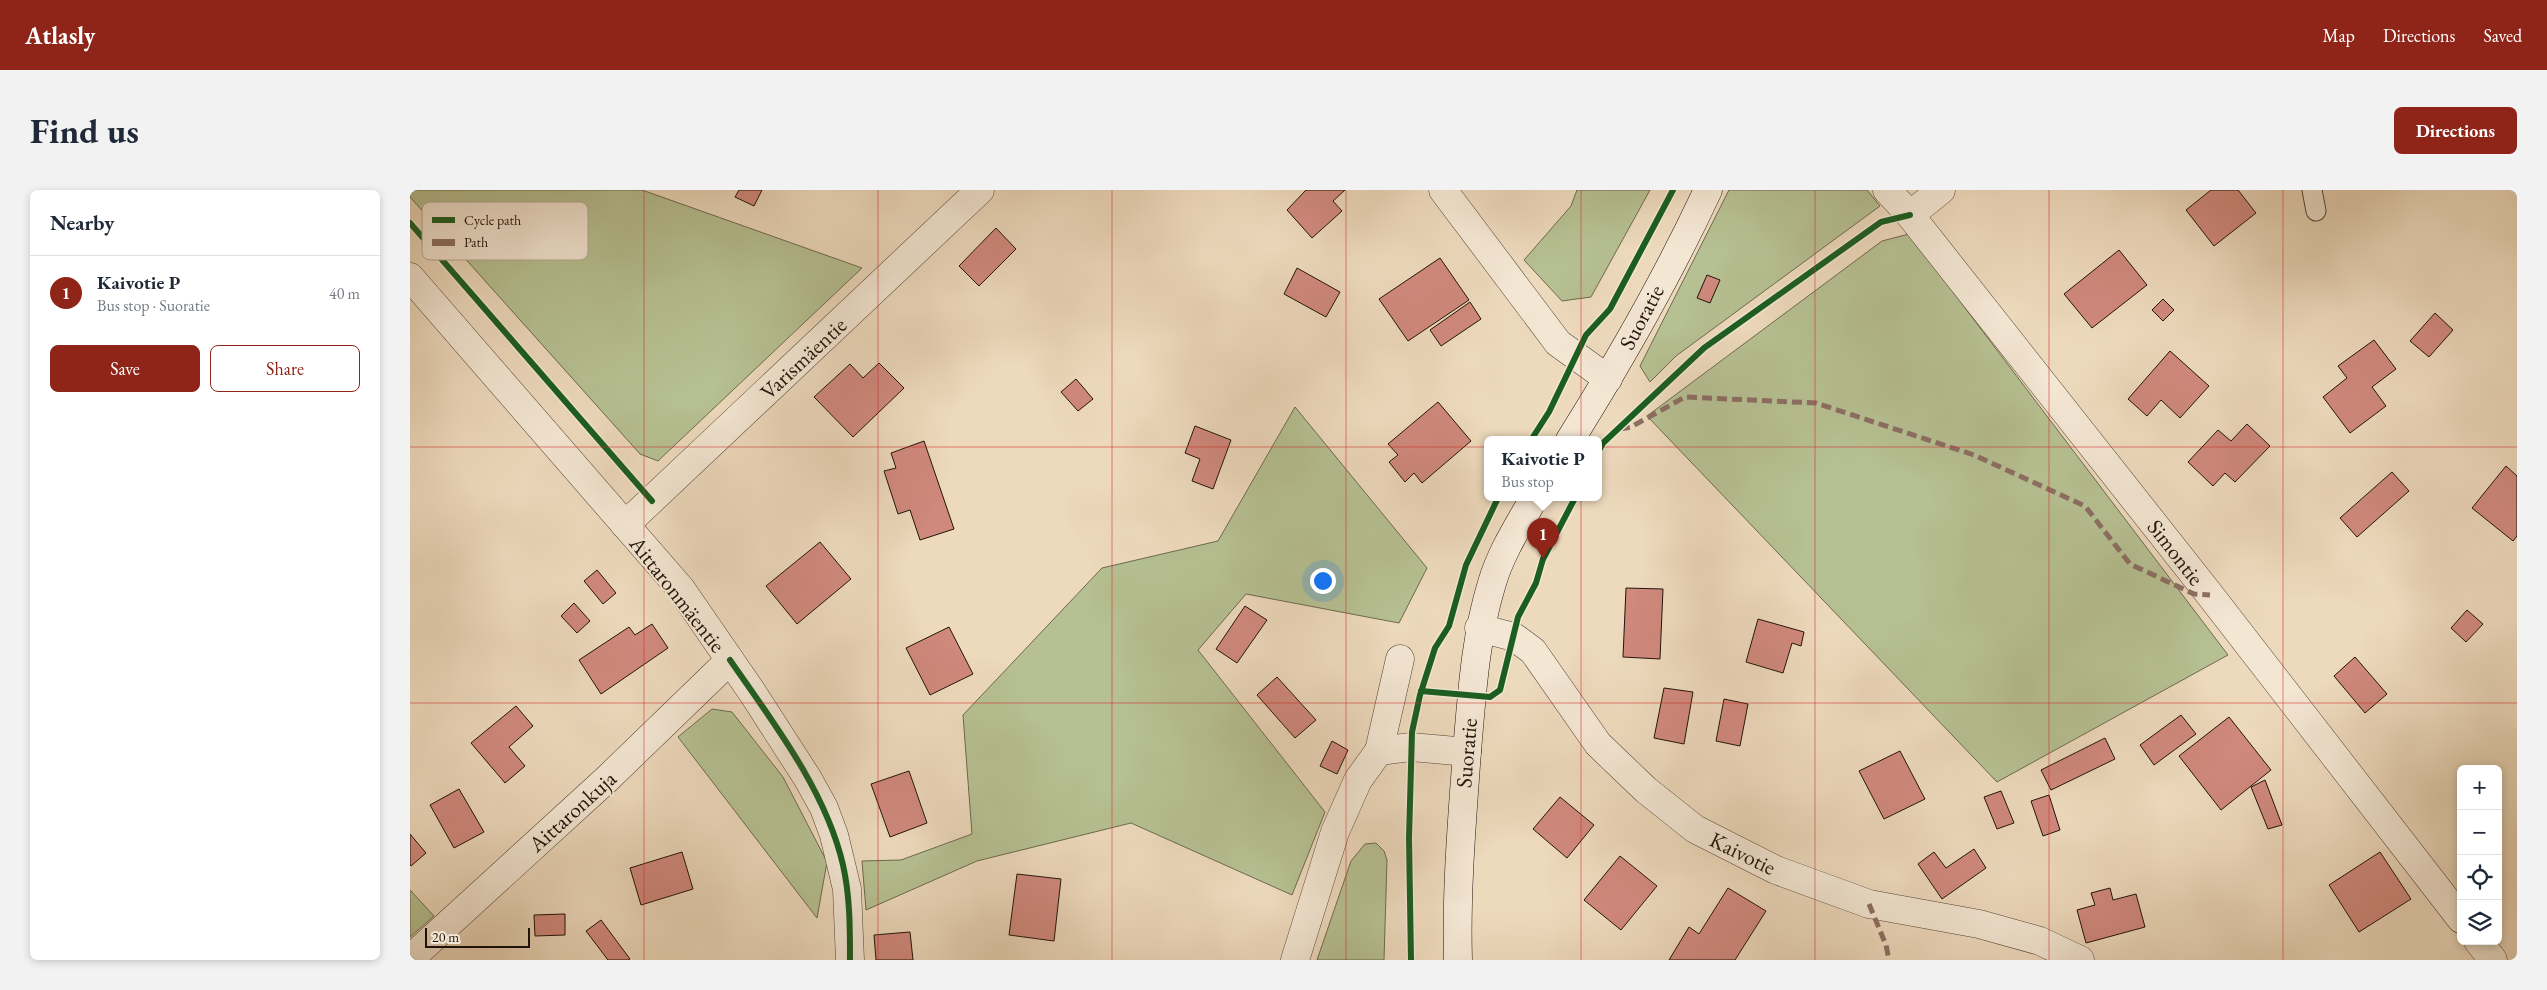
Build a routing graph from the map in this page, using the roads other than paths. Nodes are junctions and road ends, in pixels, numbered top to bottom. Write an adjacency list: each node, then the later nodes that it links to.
1 (980, 190): 13 (street, Varismäentie)
2 (1443, 190): 10 (street)
3 (1708, 190): 10 (street, Suoratie)
4 (1887, 190): 8 (street, Simontie)
5 (1941, 190): 8 (street)
6 (2312, 190): 7 (lane)
7 (2316, 211)
8 (1910, 215): 19 (street, Simontie)
9 (410, 277): 13 (street, Aittaronmäentie)
10 (1608, 378): 11 (street, Suoratie)
11 (1572, 436)
12 (1532, 501): 14 (street, Suoratie)
13 (625, 525): 16 (street, Aittaronmäentie)
14 (1479, 628): 18 (street, Suoratie); 25 (street, Kaivotie)
15 (1400, 659): 17 (street)
16 (730, 660): 21 (street, Aittaronkuja); 22 (street, Aittaronmäentie)
17 (1379, 751): 18 (street); 23 (street)
18 (1467, 752): 24 (street, Suoratie)
19 (2457, 914)
20 (2481, 945): 26 (street)
21 (410, 959)
22 (850, 960)
23 (1295, 960)
24 (1458, 960)
25 (2080, 960)
26 (2492, 960)

